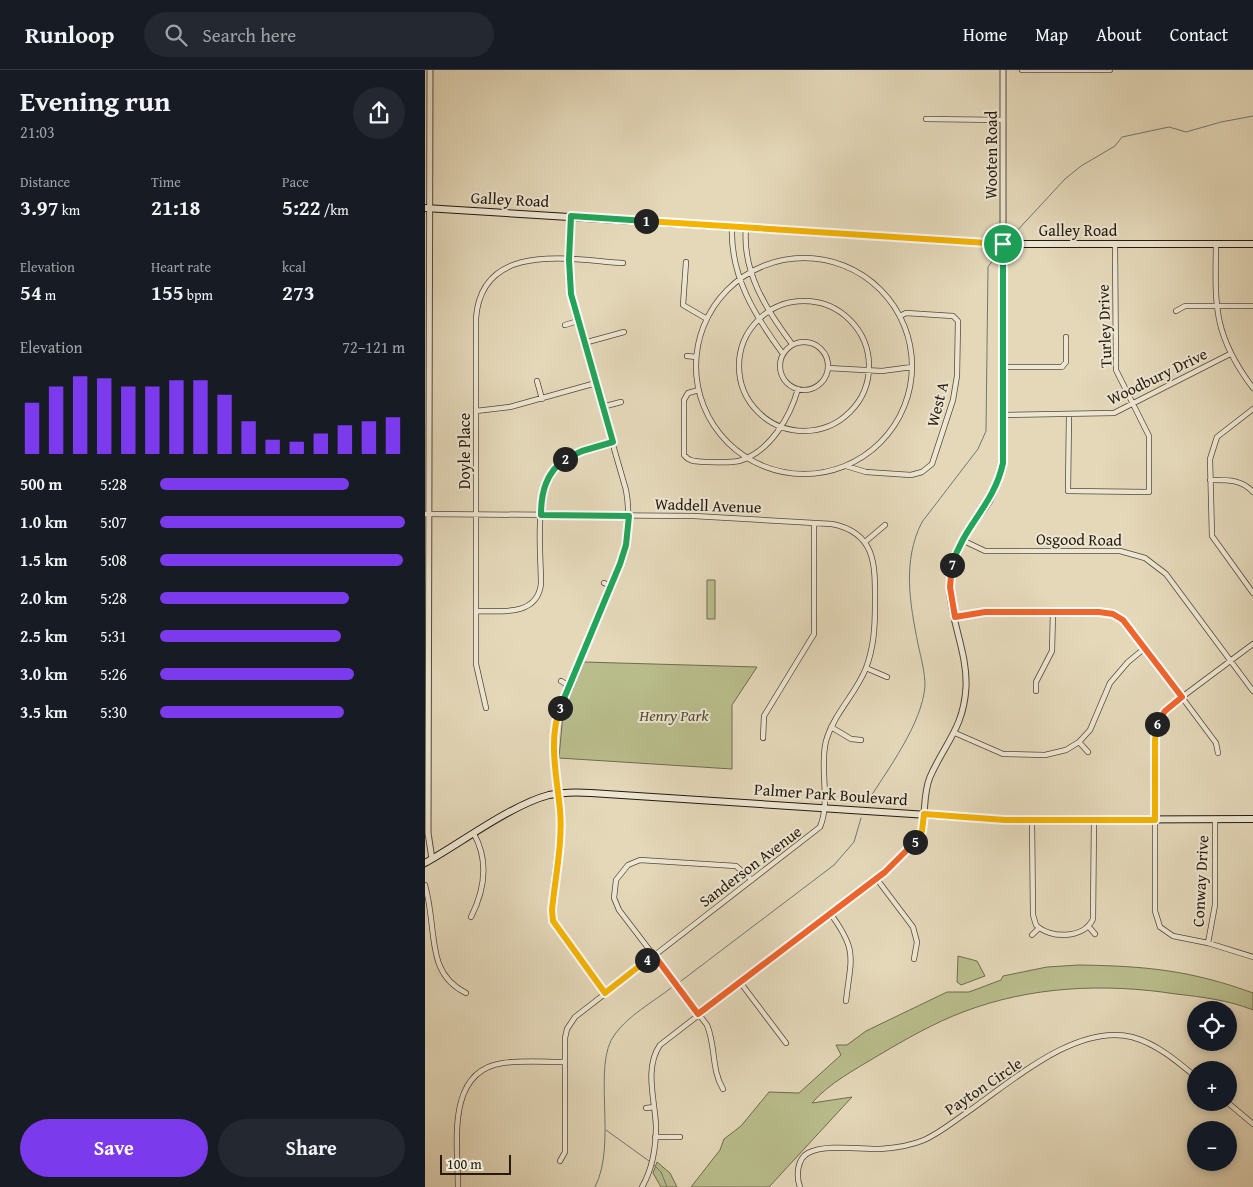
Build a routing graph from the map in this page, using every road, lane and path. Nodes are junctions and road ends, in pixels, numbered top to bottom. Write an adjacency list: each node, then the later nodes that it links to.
1 (430, 70): 7 (street)
2 (1003, 70): 6 (street, Wooten Road)
3 (1021, 70): 4 (street)
4 (1109, 70)
5 (926, 119): 6 (street)
6 (1003, 120): 11 (street, Wooten Road)
7 (427, 208): 8 (main road, Galley Road); 31 (street)
8 (571, 216): 9 (main road, Galley Road); 15 (street)
9 (732, 227): 10 (main road, Galley Road); 21 (street)
10 (746, 228): 11 (main road, Galley Road); 19 (street)
11 (1003, 244): 12 (main road, Galley Road); 41 (street, Wooten Road)
12 (1115, 244): 13 (main road, Galley Road); 52 (street, Turley Drive)
13 (1216, 244): 14 (main road, Galley Road); 22 (street)
14 (1253, 244)
15 (569, 260): 17 (street, Doyle Place); 29 (street); 55 (street, Doyle Place)
16 (686, 262): 27 (street)
17 (623, 263)
18 (859, 266): 20 (street)
19 (751, 271): 20 (street); 21 (street); 24 (street)
20 (857, 272): 26 (street)
21 (740, 279): 27 (street); 28 (street)
22 (1216, 306): 23 (street); 25 (street); 37 (street)
23 (1253, 306)
24 (768, 311): 28 (street); 35 (street); 43 (street)
25 (1176, 311)
26 (900, 316): 40 (street); 62 (street, West A)
27 (707, 319): 39 (street)
28 (758, 319): 36 (street); 58 (street)
29 (577, 321): 30 (street); 34 (street)
30 (565, 325)
31 (427, 329): 49 (street)
32 (624, 332): 34 (street)
33 (1066, 337): 41 (street)
34 (584, 343): 45 (street)
35 (792, 344): 36 (street); 42 (street)
36 (783, 354): 47 (street)
37 (1230, 354): 46 (street); 52 (street, Woodbury Drive)
38 (687, 356): 39 (street)
39 (696, 357): 48 (street)
40 (912, 367): 43 (street); 62 (street)
41 (1003, 367): 56 (street, Wooten Road)
42 (828, 368): 43 (street); 47 (street)
43 (869, 370): 58 (street)
44 (537, 381): 50 (street)
45 (596, 383): 50 (street); 53 (street)
46 (1253, 388)
47 (798, 389): 58 (street)
48 (699, 390): 61 (street); 61 (street)
49 (427, 391): 60 (street)
50 (541, 399): 55 (street)
51 (621, 402): 53 (street)
52 (1133, 404): 57 (street, Woodbury Drive); 57 (street, Turley Drive)
53 (602, 407): 59 (street)
54 (1253, 409): 63 (street)
55 (477, 411): 66 (street, Doyle Place)
56 (1004, 414): 57 (street, Woodbury Drive); 71 (street, Wooten Road)
57 (1069, 415)
58 (781, 428): 61 (street)
59 (613, 442): 67 (street); 68 (street)
60 (427, 452): 65 (street)
61 (748, 458): 62 (street)
62 (847, 466)
63 (1210, 480): 64 (street); 76 (street)
64 (1253, 492)
65 (427, 514): 66 (street, Waddell Avenue); 73 (street)
66 (476, 515): 67 (street, Waddell Avenue); 77 (street, Doyle Place)
67 (541, 515): 68 (street, Waddell Avenue); 77 (street)
68 (629, 516): 69 (street, Waddell Avenue); 75 (street)
69 (815, 523): 72 (street, Waddell Avenue); 95 (street)
70 (885, 525): 72 (street)
71 (962, 540): 79 (street, Wooten Road); 83 (street, Osgood Road)
72 (865, 542): 84 (street, Sanderson Avenue)
73 (427, 573): 80 (street)
74 (603, 582): 75 (street)
75 (611, 586): 87 (street)
76 (1253, 593)
77 (476, 611): 92 (street, Doyle Place)
78 (1053, 612): 79 (street); 82 (street); 89 (street)
79 (955, 617): 94 (street, Wooten Road)
80 (427, 631): 88 (street)
81 (1253, 644): 83 (street)
82 (1145, 648): 91 (street); 97 (street)
83 (1230, 661): 90 (street, Osgood Road); 91 (street)
84 (866, 668): 85 (street); 93 (street, Sanderson Avenue)
85 (887, 677)
86 (561, 682): 87 (street)
87 (569, 686): 101 (street)
88 (427, 690): 98 (street)
89 (1035, 691)
90 (1253, 691)
91 (1182, 697): 100 (street); 109 (street)
92 (486, 708)
93 (831, 727): 96 (street); 103 (street, Sanderson Avenue)
94 (955, 733): 97 (street); 104 (street, Wooten Road)
95 (763, 738)
96 (861, 740)
97 (1079, 742): 99 (street)
98 (427, 745): 102 (street)
99 (1088, 752)
100 (1218, 753)
101 (557, 794): 103 (main road, Palmer Park Boulevard); 110 (main road, Palmer Park Boulevard); 130 (street)
102 (427, 802): 111 (street)
103 (824, 808): 104 (main road, Palmer Park Boulevard); 114 (street, Sanderson Avenue)
104 (924, 814): 108 (main road, Palmer Park Boulevard); 113 (street, Wooten Road)
105 (1094, 819): 108 (main road, Palmer Park Boulevard); 109 (main road, Palmer Park Boulevard); 118 (street)
106 (1215, 819): 107 (main road, Palmer Park Boulevard); 109 (main road, Palmer Park Boulevard); 122 (street, Conway Drive)
107 (1253, 819)
108 (1032, 820): 119 (street)
109 (1155, 820): 122 (street)
110 (474, 834): 111 (main road, Palmer Park Boulevard); 117 (street)
111 (432, 859): 112 (main road, Palmer Park Boulevard)
112 (425, 863)
113 (876, 878): 116 (street, Wooten Road); 126 (street)
114 (752, 880): 124 (street, Sanderson Avenue); 124 (street)
115 (425, 885): 123 (street)
116 (830, 913): 127 (street, Wooten Road); 131 (street)
117 (471, 917)
118 (1089, 927): 119 (street); 120 (street)
119 (1039, 928): 121 (street)
120 (1095, 934)
121 (1032, 935)
122 (1208, 943): 125 (street)
123 (428, 947)
124 (654, 955): 130 (street, Sanderson Avenue); 132 (street)
125 (1253, 957)
126 (914, 959)
127 (740, 982): 132 (street, Wooten Road); 133 (street)
128 (443, 984): 129 (street)
129 (466, 993)
130 (605, 993): 134 (street, Sanderson Avenue)
131 (846, 1001)
132 (698, 1014): 136 (street); 138 (street, Wooten Road)
133 (786, 1043)
134 (565, 1062): 143 (street, Sanderson Avenue); 144 (street)
135 (1187, 1070): 146 (street, Payton Circle)
136 (723, 1089)
137 (646, 1108): 138 (street)
138 (654, 1108): 141 (street, Wooten Road)
139 (1237, 1110): 140 (street)
140 (1253, 1124)
141 (655, 1137): 142 (street); 145 (street, Wooten Road)
142 (680, 1138)
143 (560, 1161)
144 (458, 1187)
145 (642, 1187)
146 (800, 1187)

